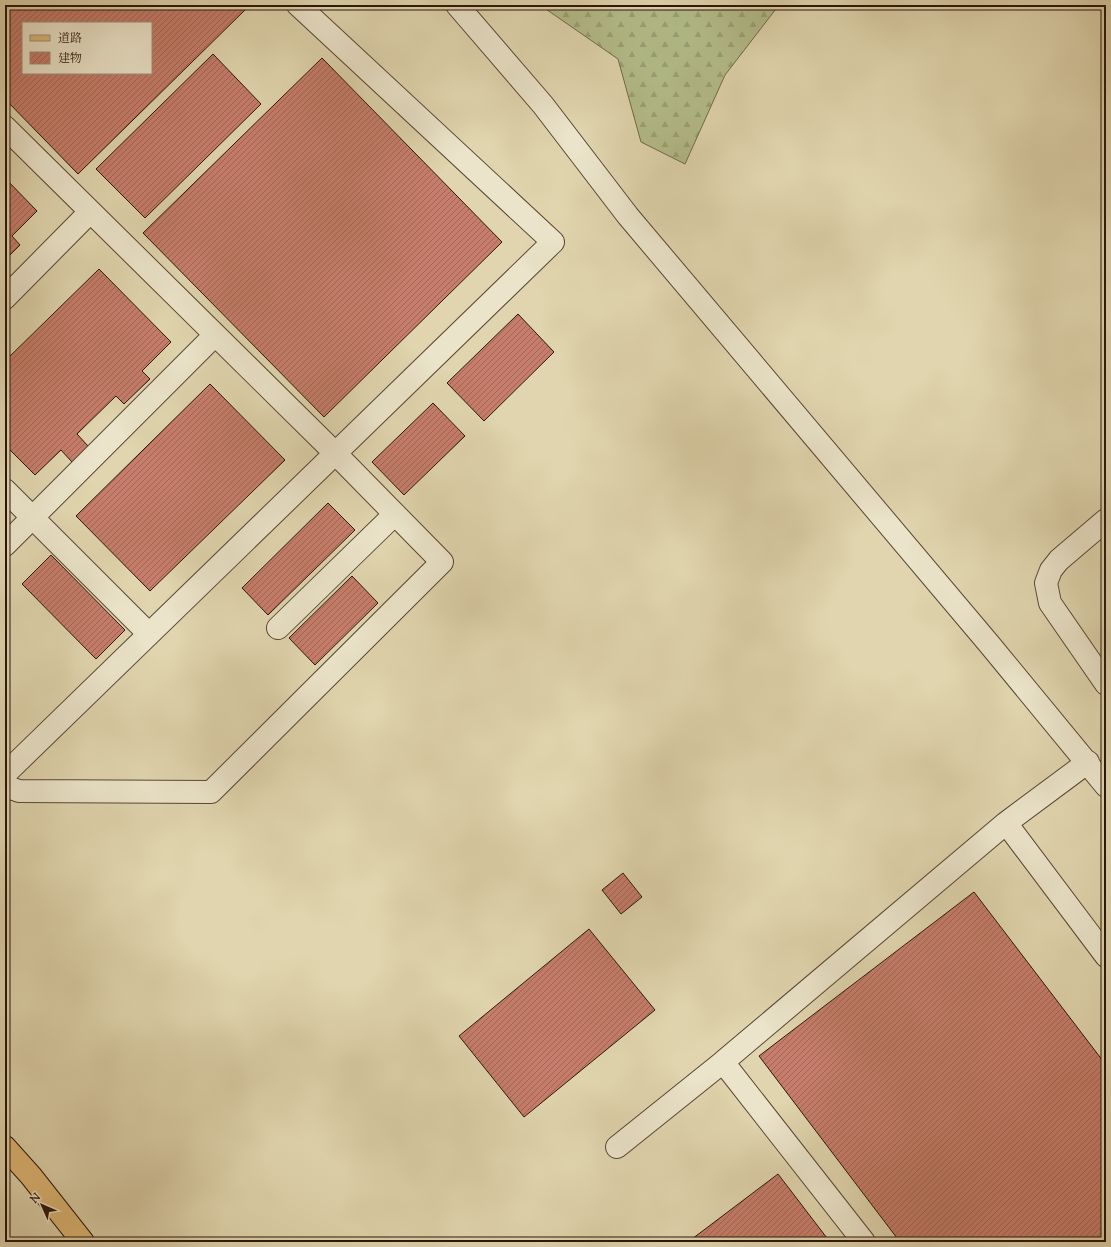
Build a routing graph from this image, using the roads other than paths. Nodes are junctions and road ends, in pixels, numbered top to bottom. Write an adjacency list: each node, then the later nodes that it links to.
1 (298, 5): 7 (street)
2 (457, 5): 16 (street)
3 (5, 127): 4 (street)
4 (90, 212): 5 (street); 6 (street)
5 (5, 298)
6 (215, 335): 7 (street); 10 (street)
7 (335, 453): 9 (street); 14 (street)
8 (5, 490): 10 (street)
9 (395, 514): 13 (street); 18 (street)
10 (32, 518): 12 (street); 14 (street)
11 (1106, 520): 15 (street)
12 (5, 545)
13 (278, 628)
14 (149, 634): 17 (street)
15 (1106, 684)
16 (1088, 762): 19 (street); 20 (street)
17 (5, 774)
18 (5, 786)
19 (1106, 786)
20 (1006, 823): 21 (street); 22 (street)
21 (1106, 956)
22 (724, 1062): 24 (street); 26 (street)
23 (5, 1147): 25 (main road)
24 (617, 1147)
25 (83, 1242)
26 (864, 1242)

